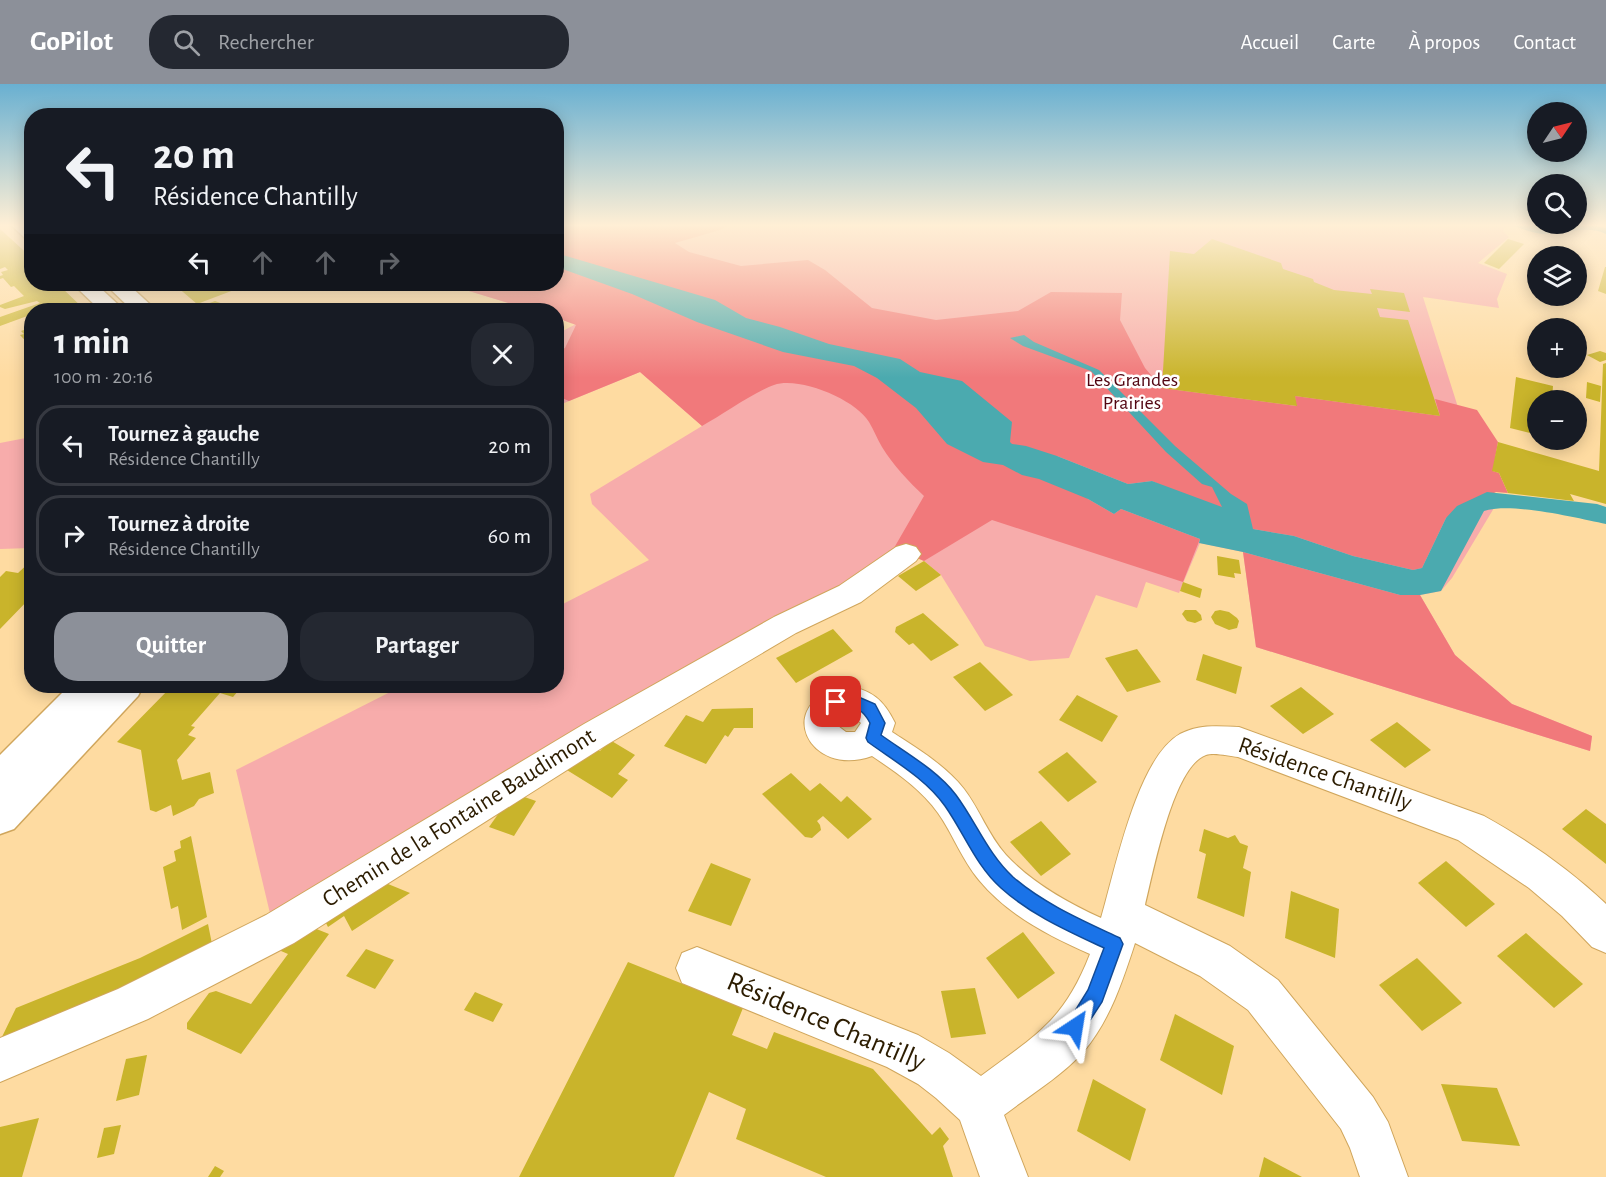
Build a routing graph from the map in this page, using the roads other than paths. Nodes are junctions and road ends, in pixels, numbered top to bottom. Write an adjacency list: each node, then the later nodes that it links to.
1 (92, 291): 3 (main road)
2 (124, 291): 4 (main road)
3 (105, 303)
4 (137, 303)
5 (906, 554): 16 (street, Chemin de la Fontaine Baudimont)
6 (60, 693): 10 (main road)
7 (85, 693): 11 (main road)
8 (119, 693): 12 (main road)
9 (873, 738): 13 (street)
10 (0, 753)
11 (0, 780)
12 (0, 818)
13 (1118, 930): 14 (street, Résidence Chantilly); 17 (street, Résidence Chantilly); 19 (street)
14 (1606, 933)
15 (698, 968): 17 (street, Résidence Chantilly)
16 (0, 1060)
17 (978, 1106): 18 (street, Résidence Chantilly)
18 (1004, 1177)
19 (1384, 1177)

